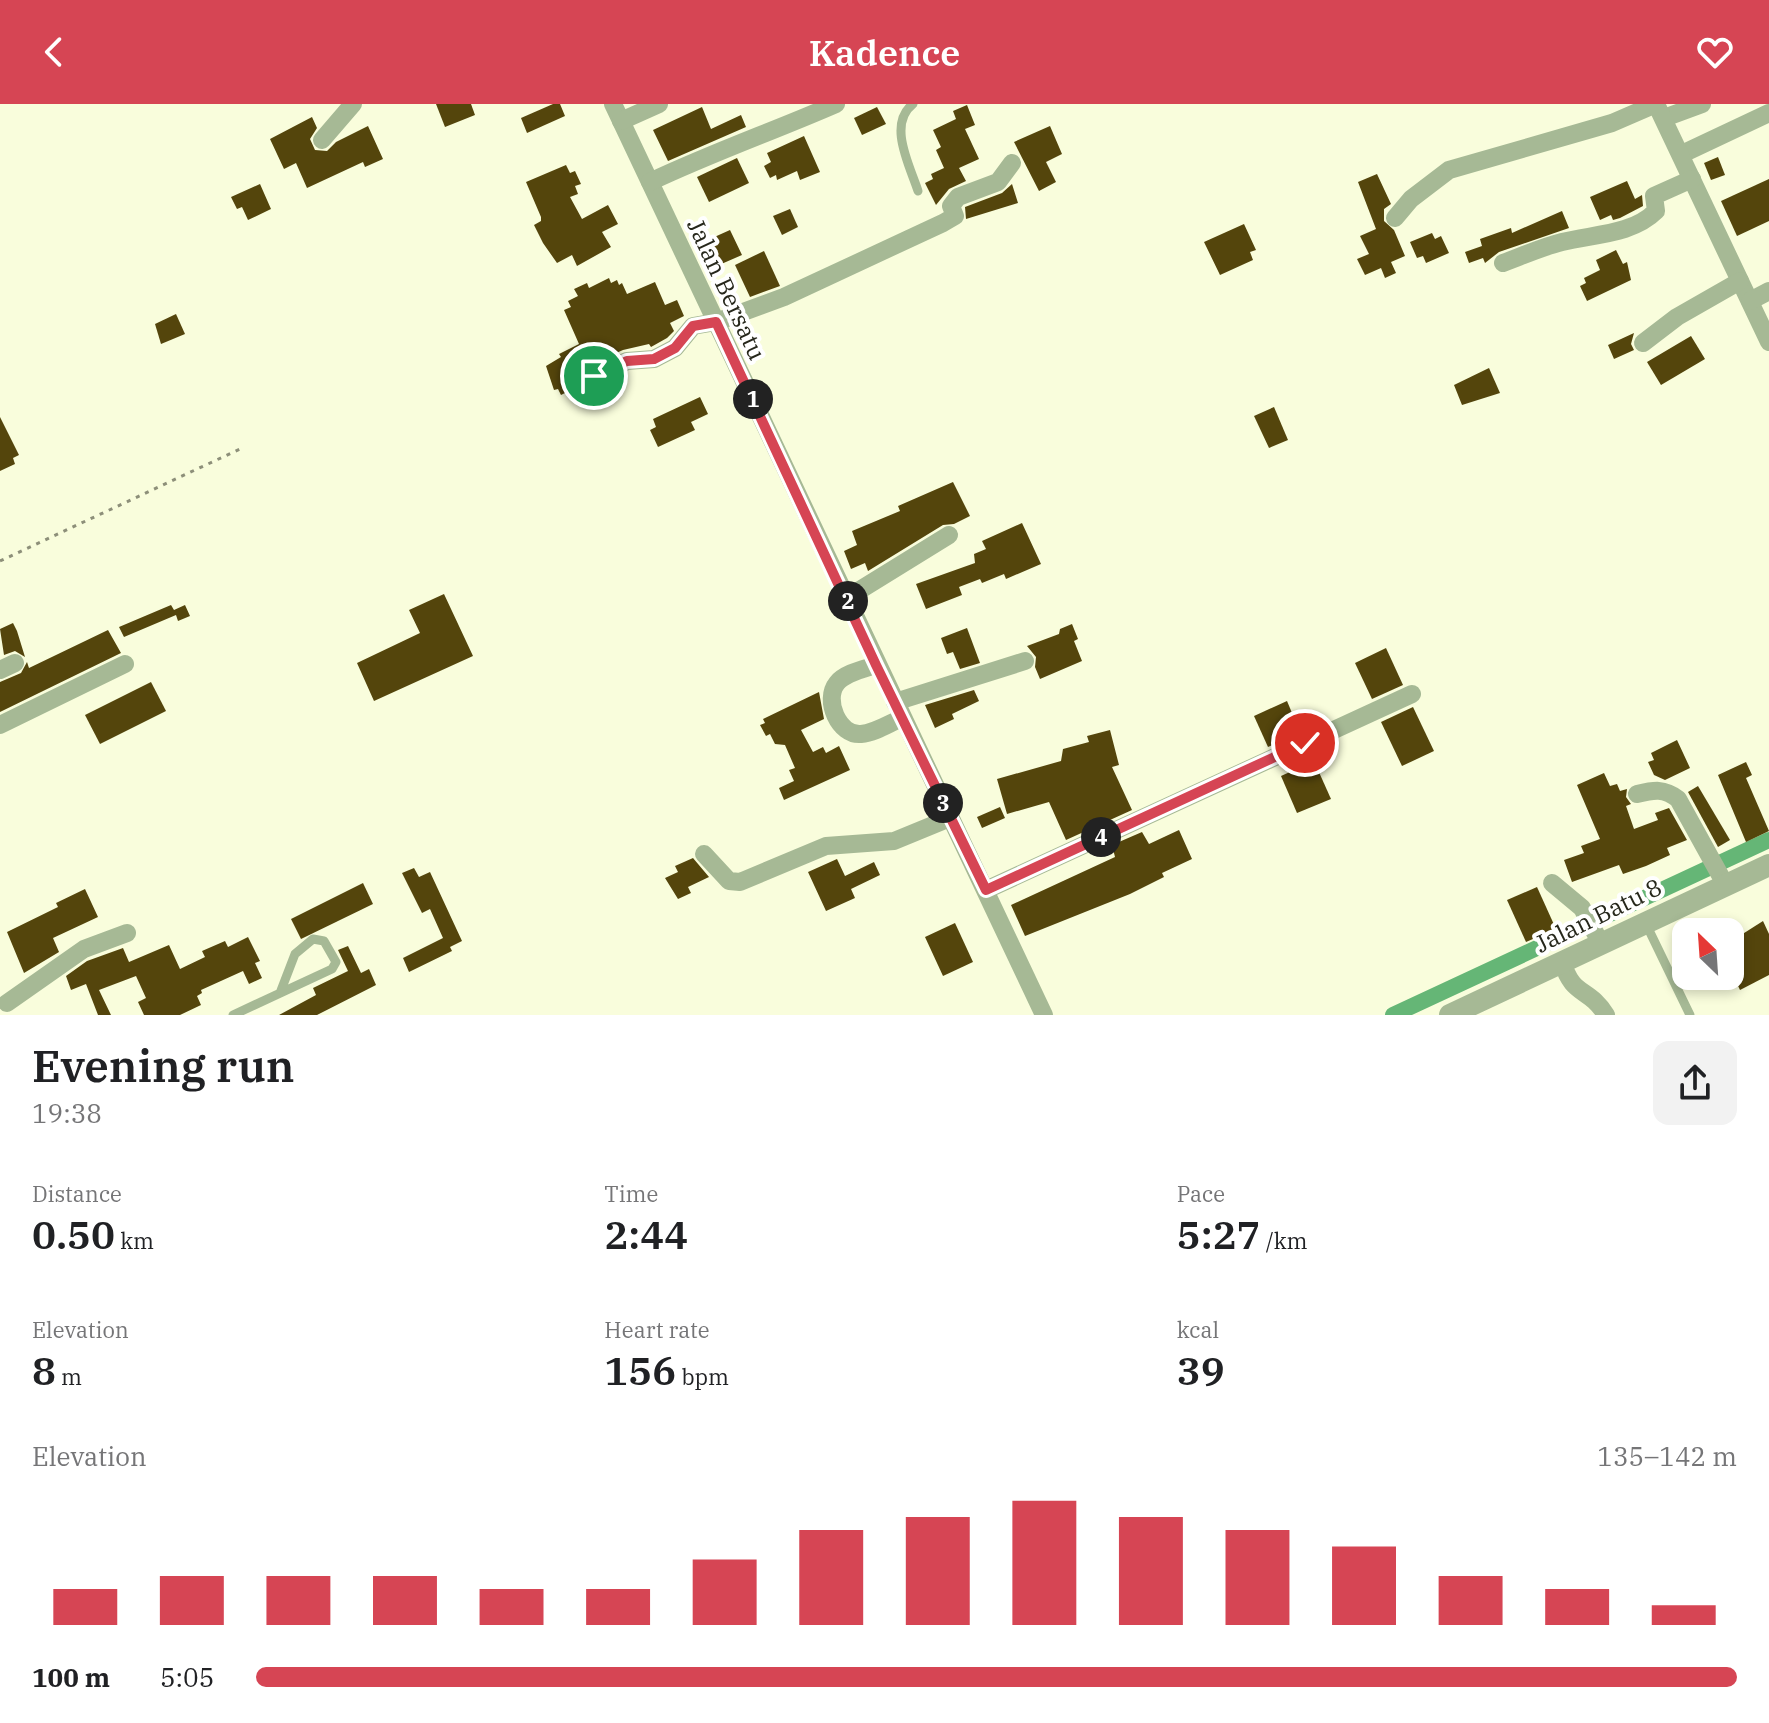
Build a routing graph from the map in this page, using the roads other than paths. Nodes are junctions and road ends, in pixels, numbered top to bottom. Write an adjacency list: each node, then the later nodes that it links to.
1 (353, 104): 9 (street)
2 (659, 104): 7 (street)
3 (836, 104): 13 (street)
4 (913, 104): 14 (lane)
5 (1702, 104): 6 (street)
6 (1660, 111): 10 (street); 15 (street)
7 (617, 112): 13 (street, Jalan Bersatu)
8 (1769, 113): 10 (street)
9 (322, 140)
10 (1682, 154): 12 (street)
11 (1012, 163): 20 (street)
12 (1692, 179): 16 (street); 17 (street)
13 (650, 182): 20 (street, Jalan Bersatu)
14 (918, 191)
15 (1395, 218)
16 (1503, 263)
17 (1740, 281): 19 (street); 22 (street)
18 (1769, 291): 19 (street)
19 (1750, 301): 21 (street)
20 (716, 322): 23 (street); 25 (street, Jalan Bersatu)
21 (1769, 342)
22 (1643, 343)
23 (594, 376)
24 (949, 535): 25 (street)
25 (847, 598): 28 (street, Jalan Bersatu)
26 (1025, 661): 30 (street)
27 (125, 664): 31 (street)
28 (876, 665): 30 (street, Jalan Bersatu); 30 (street)
29 (1412, 694): 38 (street)
30 (898, 710): 33 (street, Jalan Bersatu)
31 (0, 725)
32 (1637, 794): 36 (street)
33 (950, 818): 34 (street); 38 (street, Jalan Bersatu)
34 (704, 854)
35 (1769, 865): 36 (street, Jalan Batu 8)
36 (1721, 876): 39 (street, Jalan Batu 8)
37 (1552, 883): 41 (street)
38 (986, 890): 46 (street, Jalan Bersatu)
39 (1645, 921): 41 (street, Jalan Batu 8); 49 (lane)
40 (127, 933): 44 (street)
41 (1596, 937): 42 (street, Jalan Batu 8)
42 (1562, 961): 47 (street, Jalan Batu 8); 48 (street)
43 (280, 993): 43 (lane); 45 (lane)
44 (6, 1002)
45 (233, 1015)
46 (1044, 1015)
47 (1450, 1015)
48 (1606, 1015)
49 (1690, 1015)

